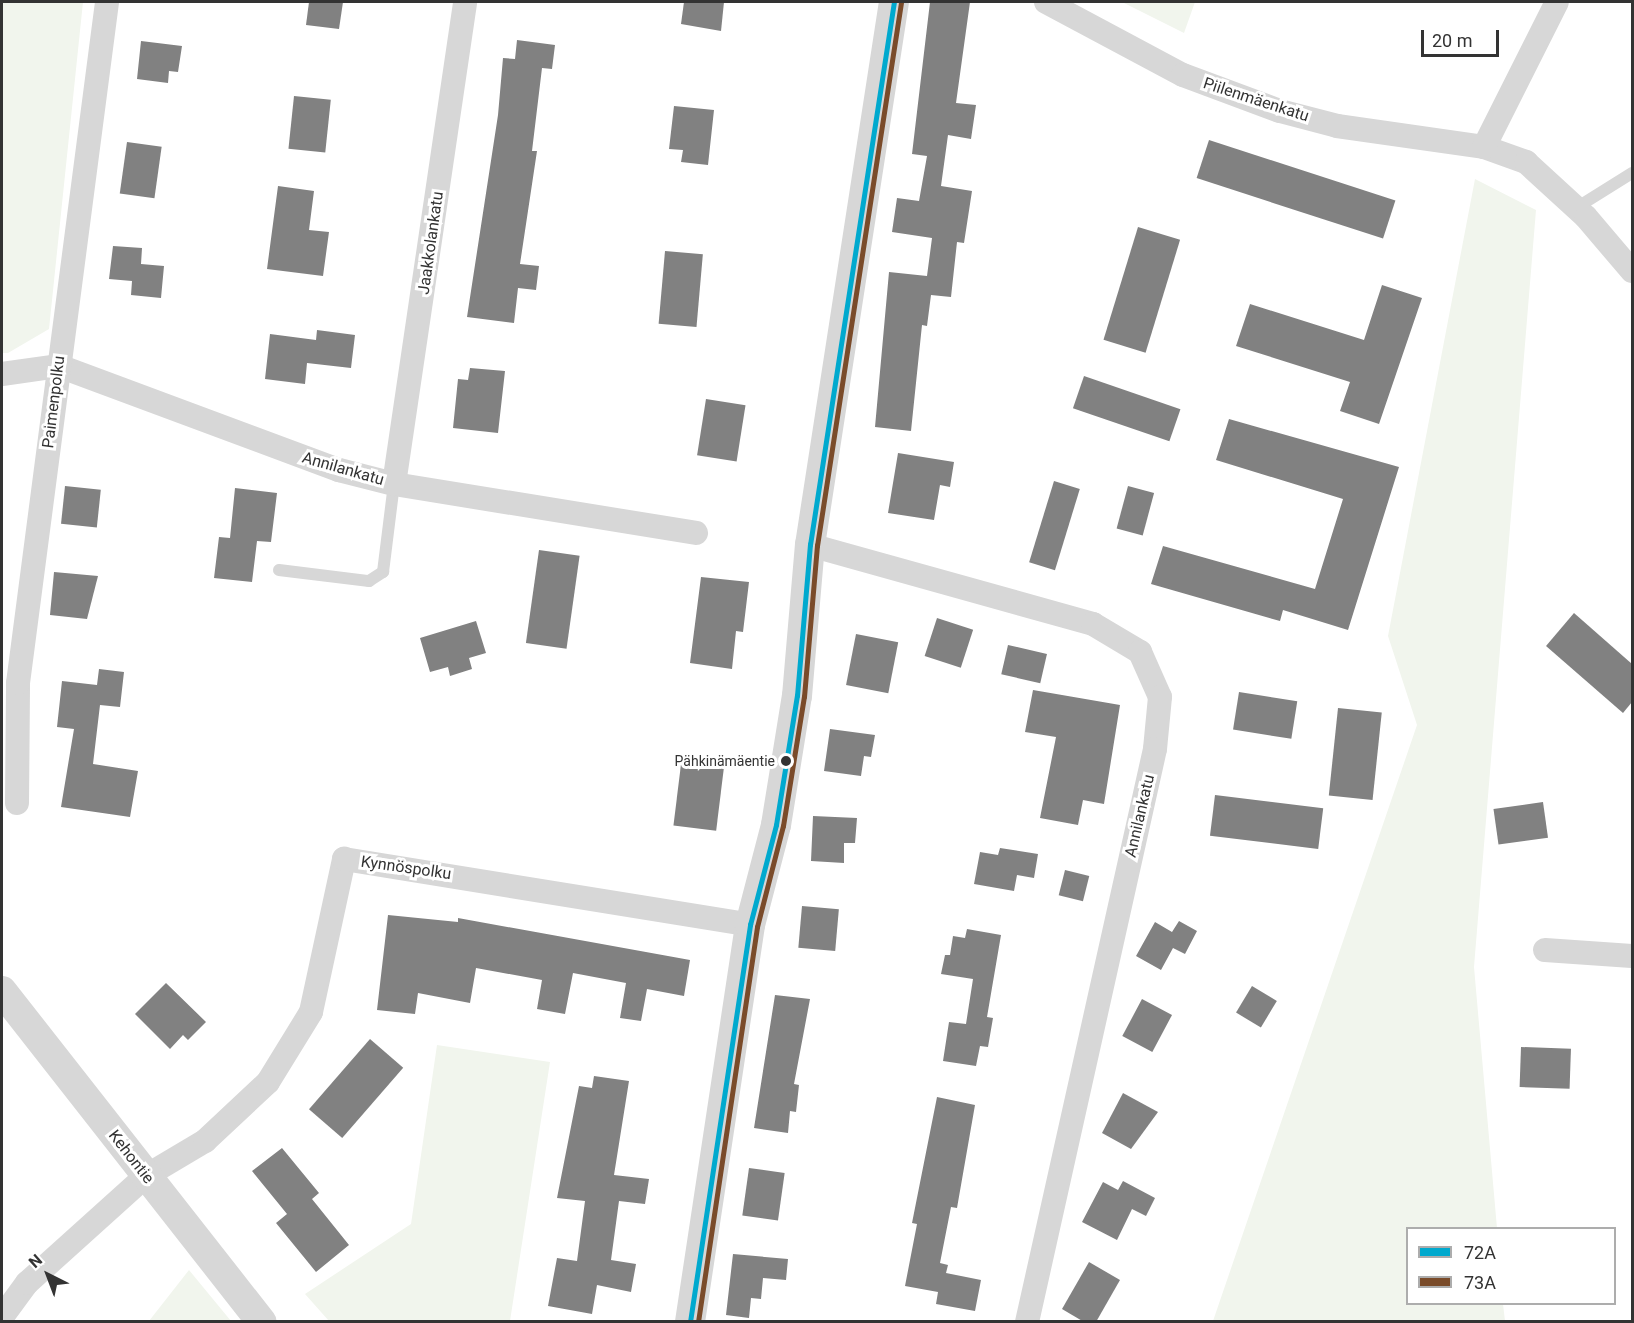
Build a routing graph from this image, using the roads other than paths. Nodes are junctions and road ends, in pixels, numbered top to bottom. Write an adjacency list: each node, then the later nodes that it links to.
1 (107, 2): 10 (street, Paimenpolku)
2 (465, 2): 12 (street, Jaakkolankatu)
3 (894, 2): 14 (street)
4 (1046, 2): 6 (street, Piilenmäenkatu)
5 (1557, 2): 6 (street)
6 (1484, 147): 8 (street, Piilenmäenkatu)
7 (1632, 173): 8 (lane)
8 (1576, 208): 9 (street, Piilenmäenkatu)
9 (1632, 271)
10 (59, 366): 11 (street, Annilankatu); 12 (street, Annilankatu); 16 (street, Paimenpolku)
11 (2, 374)
12 (394, 484): 13 (street, Annilankatu); 15 (lane)
13 (696, 533)
14 (810, 545): 17 (street); 25 (street, Annilankatu)
15 (279, 570)
16 (17, 803)
17 (750, 925): 21 (street, Kynnöspolku); 24 (street)
18 (1545, 950): 19 (street)
19 (1632, 956)
20 (2, 991): 21 (street, Kehontie)
21 (146, 1176): 22 (street); 23 (street, Kehontie)
22 (2, 1317)
23 (262, 1322)
24 (690, 1322)
25 (1027, 1322)

